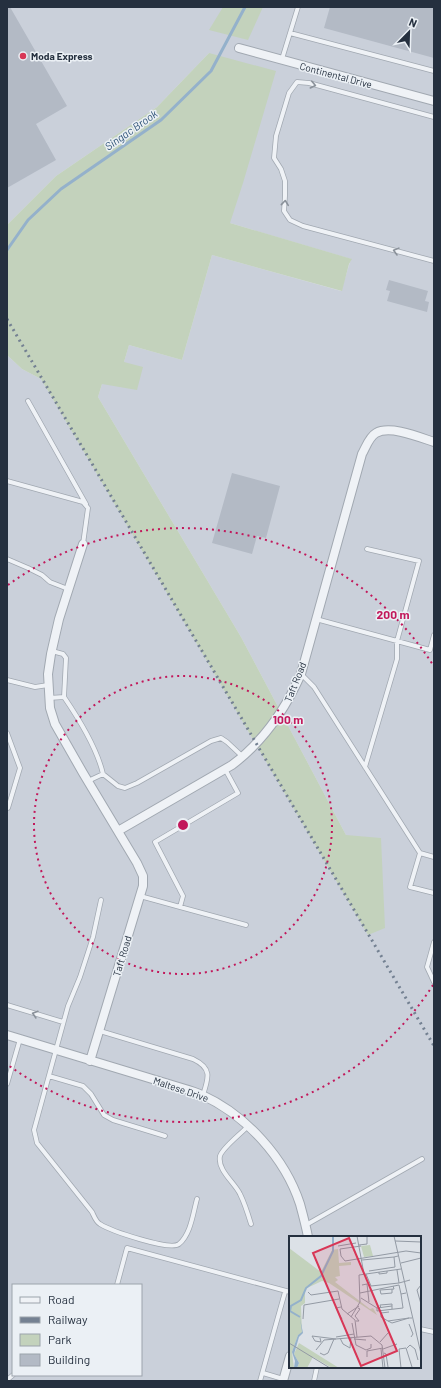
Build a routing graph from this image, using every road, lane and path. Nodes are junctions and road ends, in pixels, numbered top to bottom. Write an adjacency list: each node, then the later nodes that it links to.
1 (298, 7): 2 (lane)
2 (290, 33): 4 (lane); 5 (lane)
3 (239, 48): 4 (street, Continental Drive)
4 (282, 60): 6 (street, Continental Drive)
5 (434, 71)
6 (434, 101)
7 (434, 117): 8 (lane, one-way to 7)
8 (434, 261)
9 (28, 401): 12 (lane)
10 (434, 442): 17 (street, Taft Road)
11 (7, 481): 12 (lane)
12 (86, 504): 13 (lane)
13 (83, 544): 16 (street, Taft Road)
14 (367, 549): 19 (lane)
15 (7, 559): 16 (lane)
16 (69, 589): 21 (street, Taft Road)
17 (316, 619): 19 (lane); 22 (street, Taft Road)
18 (434, 636): 20 (lane)
19 (397, 641): 20 (lane); 29 (lane)
20 (432, 651)
21 (52, 652): 24 (street, Taft Road); 25 (lane)
22 (301, 674): 28 (street, Taft Road); 29 (lane)
23 (7, 680): 24 (lane)
24 (48, 685): 26 (street, Taft Road)
25 (64, 697): 26 (lane); 31 (lane)
26 (49, 698): 32 (street, Taft Road)
27 (7, 733): 33 (lane)
28 (243, 757): 30 (street, Taft Road); 31 (lane)
29 (365, 767): 35 (lane)
30 (225, 769): 34 (street, Taft Road); 40 (lane)
31 (103, 774): 32 (lane)
32 (88, 781): 34 (street, Taft Road)
33 (8, 808)
34 (118, 831): 38 (street, Taft Road)
35 (420, 853): 36 (lane); 37 (lane)
36 (434, 856)
37 (434, 893)
38 (140, 896): 40 (lane); 46 (street, Taft Road)
39 (101, 900): 45 (lane)
40 (180, 906): 41 (lane)
41 (246, 925)
42 (434, 942): 43 (lane)
43 (434, 982)
44 (7, 1005): 45 (lane, one-way to 44)
45 (63, 1022): 49 (lane)
46 (100, 1031): 50 (street, Taft Road); 55 (lane)
47 (7, 1035): 48 (street, Maltese Drive)
48 (20, 1039): 49 (street, Maltese Drive); 52 (lane)
49 (56, 1051): 50 (street, Maltese Drive); 53 (lane)
50 (90, 1061): 55 (street, Maltese Drive)
51 (7, 1062): 52 (lane)
52 (13, 1064): 54 (lane)
53 (49, 1076): 57 (lane); 59 (lane)
54 (7, 1084)
55 (203, 1095): 56 (street, Maltese Drive)
56 (248, 1126): 60 (lane); 61 (street, Maltese Drive)
57 (165, 1136)
58 (422, 1159): 61 (lane)
59 (197, 1199)
60 (251, 1224)
61 (305, 1225): 62 (street, Maltese Drive)
62 (308, 1236)
63 (117, 1284): 64 (lane)
64 (288, 1292): 69 (lane)
65 (421, 1329): 66 (lane)
66 (434, 1332)
67 (289, 1359): 70 (street)
68 (317, 1368): 72 (lane)
69 (262, 1373): 70 (lane); 71 (lane)
70 (283, 1380)
71 (260, 1381)
72 (314, 1381)

